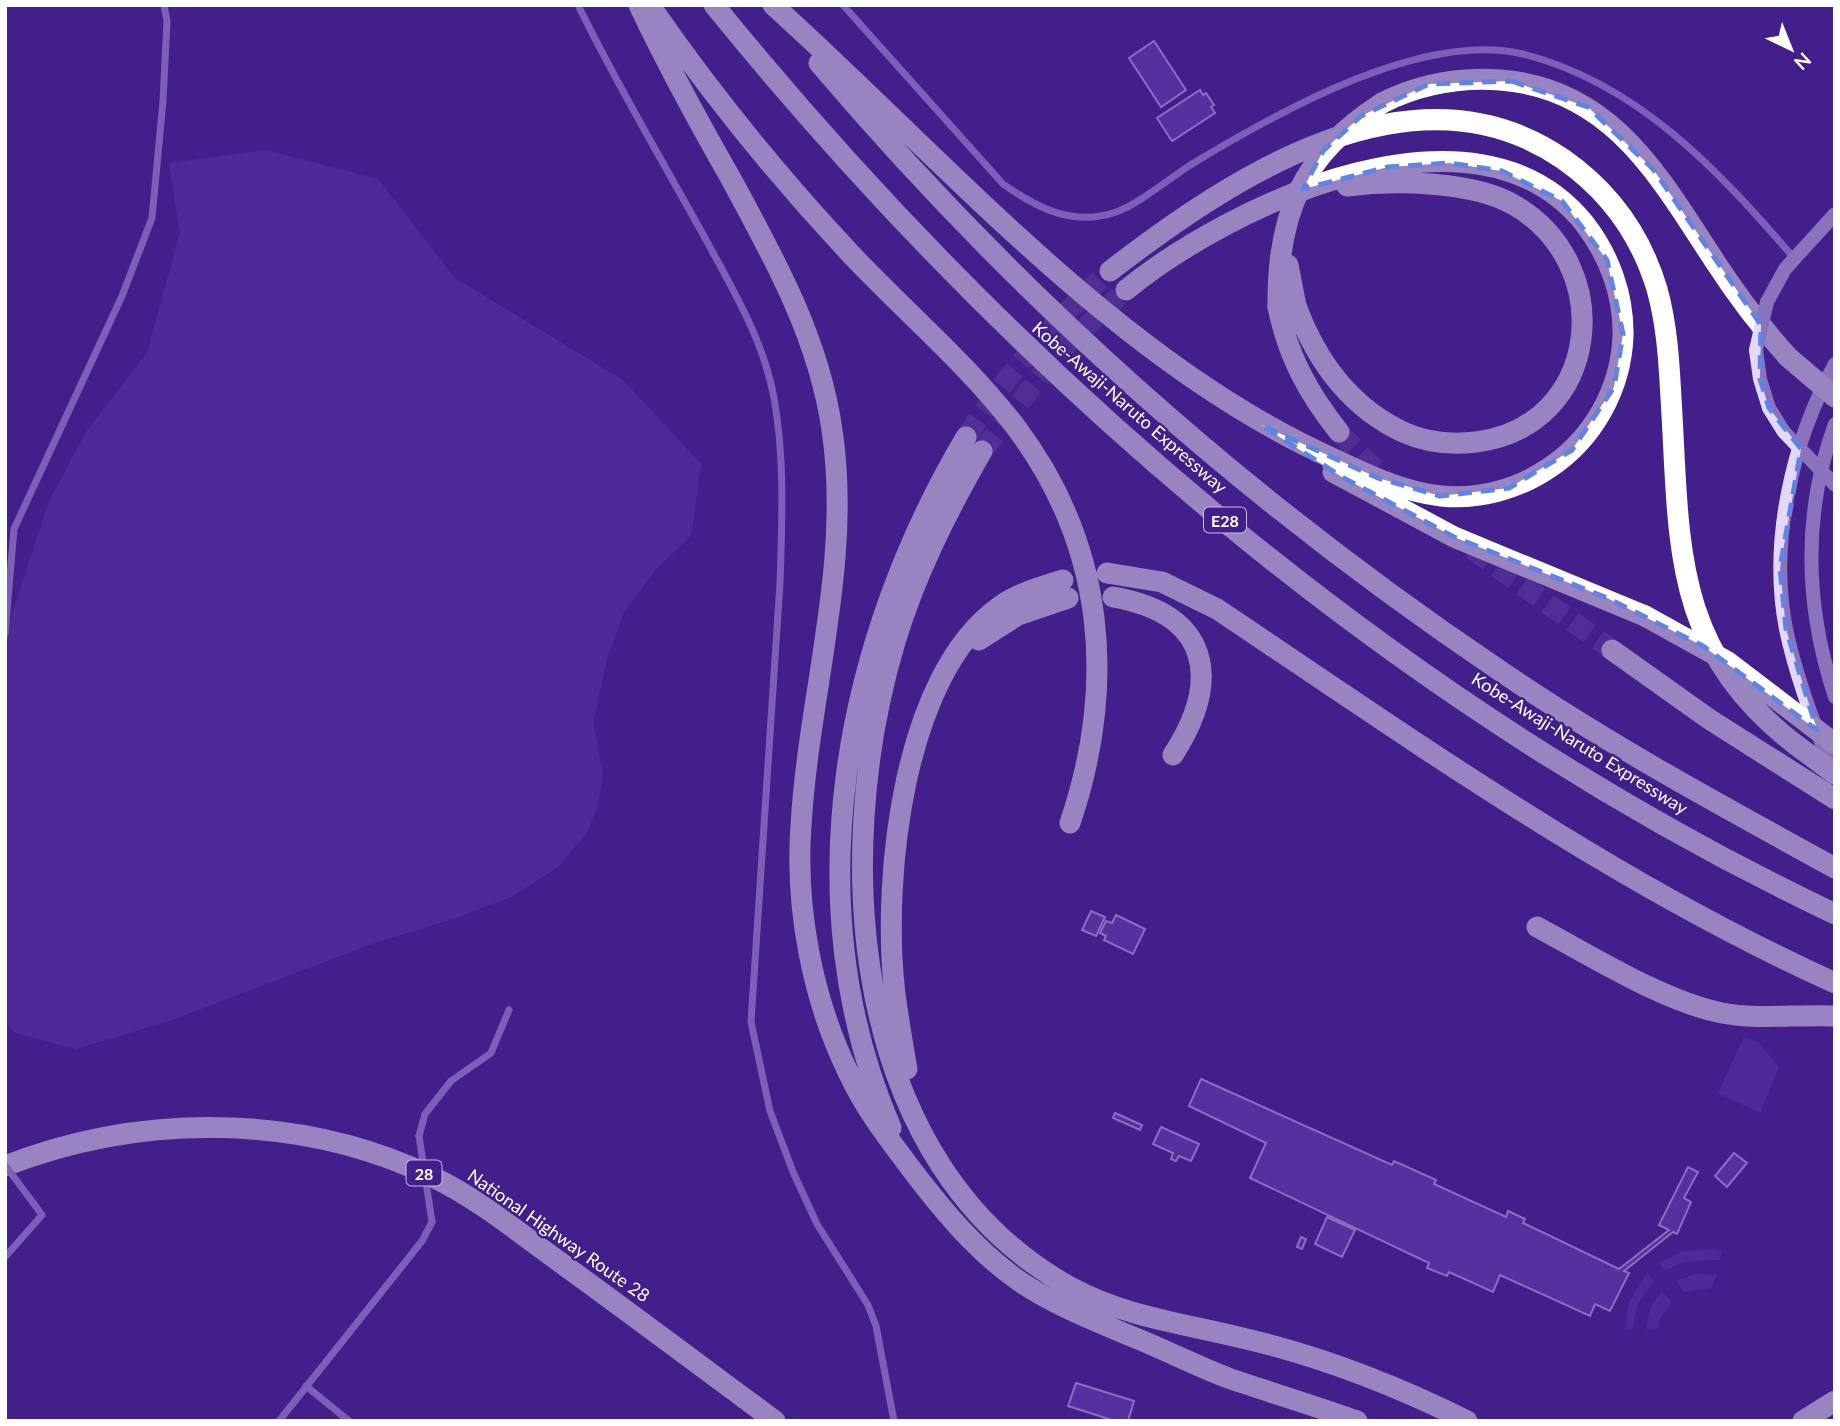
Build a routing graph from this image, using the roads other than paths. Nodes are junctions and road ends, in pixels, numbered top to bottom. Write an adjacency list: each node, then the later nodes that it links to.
1 (164, 5): 25 (street)
2 (578, 5): 49 (street)
3 (639, 5): 42 (highway)
4 (650, 5): 33 (highway)
5 (714, 5): 35 (highway, Kobe-Awaji-Naruto Expressway / E28)
6 (772, 5): 17 (highway); 34 (highway, Kobe-Awaji-Naruto Expressway / E28)
7 (843, 5): 10 (street)
8 (1273, 200): 12 (highway); 13 (highway); 17 (highway)
9 (1835, 214): 10 (main road)
10 (1794, 258): 21 (main road, bridge)
11 (1110, 271): 30 (highway, bridge)
12 (1126, 290)
13 (1287, 306): 15 (highway, bridge); 18 (highway)
14 (1835, 364): 31 (main road)
15 (1835, 397)
16 (1835, 424): 27 (main road)
17 (1261, 425): 28 (highway, bridge)
18 (1339, 432)
19 (965, 437): 42 (highway)
20 (982, 451): 40 (highway)
21 (1835, 485)
22 (1107, 573): 37 (highway)
23 (1065, 589): 40 (highway)
24 (1113, 597): 29 (highway)
25 (5, 634)
26 (1612, 650): 32 (highway)
27 (1835, 697)
28 (1835, 744)
29 (1173, 755)
30 (1835, 774)
31 (1835, 779)
32 (1835, 799)
33 (1070, 823)
34 (1835, 868)
35 (1835, 914)
36 (1537, 927): 39 (highway)
37 (1835, 983)
38 (509, 1010): 44 (street, bridge)
39 (1835, 1016)
40 (927, 1142): 51 (highway)
41 (5, 1166): 43 (street, bridge); 48 (highway, National Highway Route 28 / 28)
42 (910, 1168): 50 (highway)
43 (5, 1257)
44 (306, 1386): 46 (street); 47 (street)
45 (1835, 1401): 52 (highway)
46 (279, 1421)
47 (349, 1421)
48 (775, 1421)
49 (894, 1421)
50 (1357, 1421)
51 (1467, 1421)
52 (1803, 1421)

